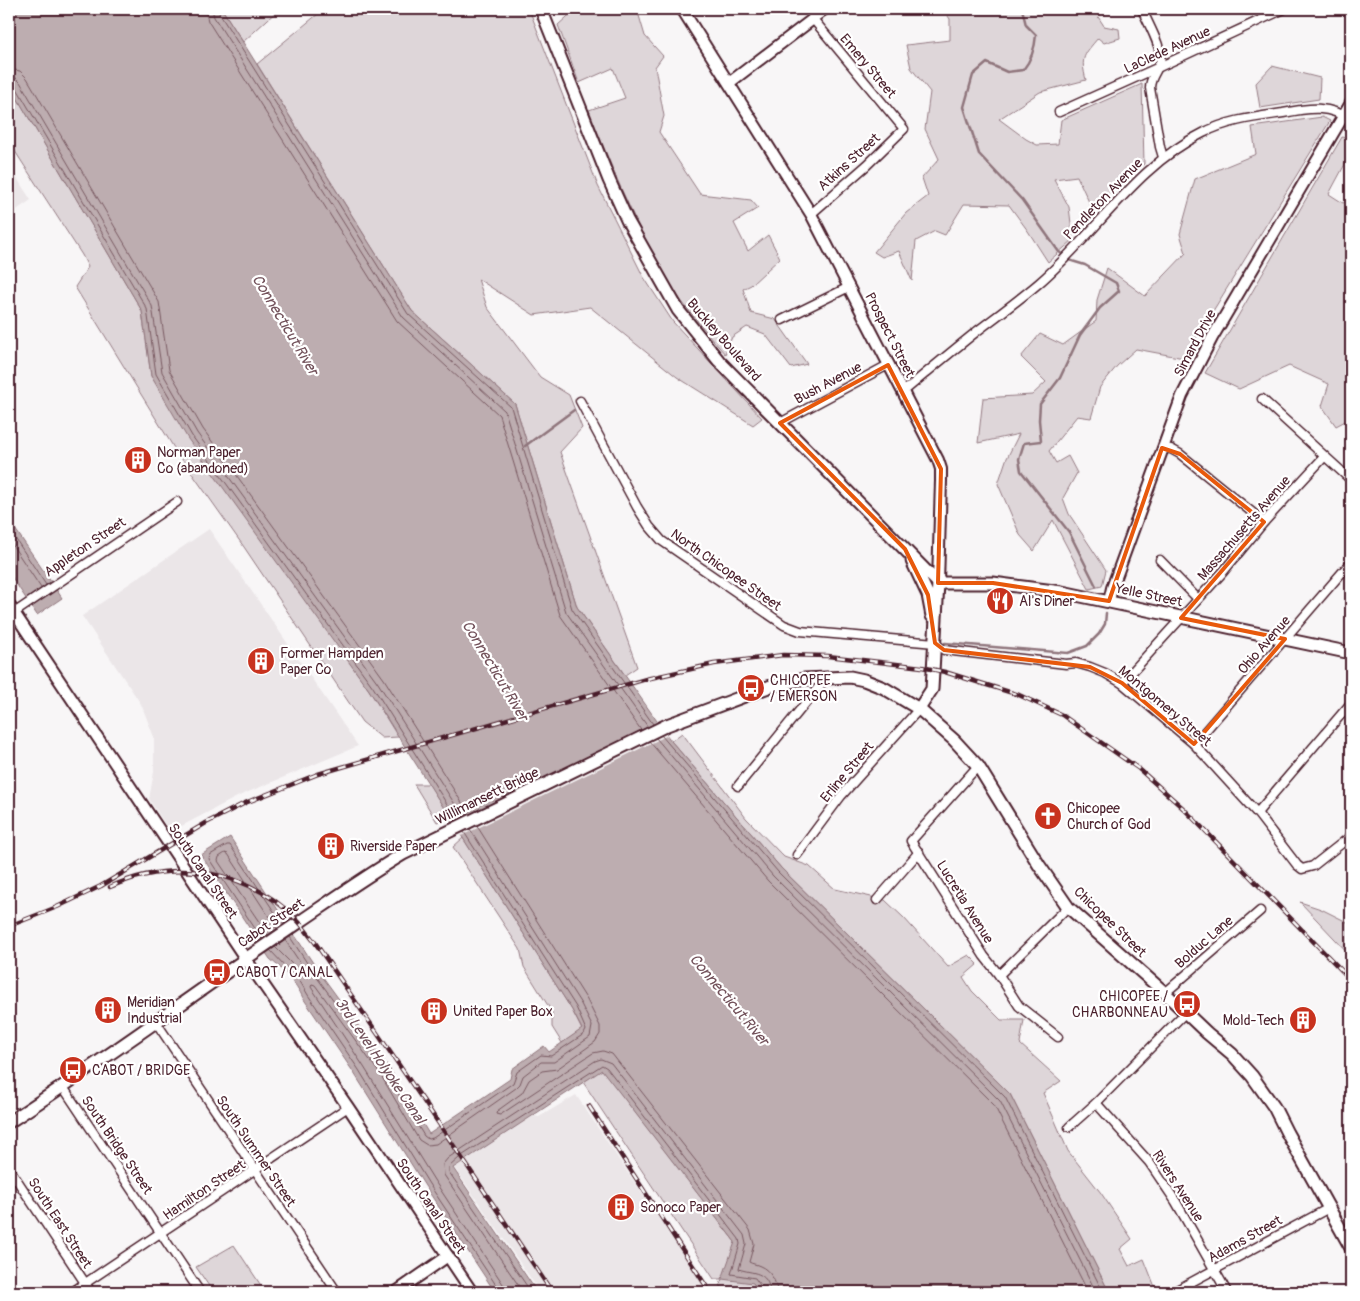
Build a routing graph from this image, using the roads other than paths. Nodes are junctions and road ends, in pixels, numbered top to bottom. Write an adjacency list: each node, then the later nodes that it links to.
1 (540, 9): 21 (main road, Buckley Boulevard)
2 (682, 9): 8 (street, Prospect Street)
3 (827, 9): 6 (street)
4 (1142, 9): 7 (street)
5 (1284, 9): 7 (street, LaClede Avenue)
6 (814, 14): 8 (street); 12 (street, Emery Street)
7 (1157, 68): 10 (street, LaClede Avenue); 13 (street)
8 (728, 83): 14 (street, Prospect Street)
9 (1351, 103): 11 (street)
10 (1059, 112)
11 (1348, 118): 13 (street, Pendleton Avenue); 22 (street, Simard Drive)
12 (904, 129): 14 (street, Atkins Street)
13 (1163, 157): 18 (street, Pendleton Avenue)
14 (811, 214): 15 (street, Prospect Street)
15 (850, 287): 16 (street); 17 (street, Prospect Street)
16 (782, 320)
17 (888, 365): 18 (street, Prospect Street); 21 (street, Bush Avenue)
18 (903, 392): 30 (street, Prospect Street)
19 (1262, 399): 23 (street)
20 (580, 401): 37 (street, North Chicopee Street)
21 (780, 423): 27 (main road, Buckley Boulevard)
22 (1162, 448): 26 (street); 32 (street, Simard Drive)
23 (1324, 457): 24 (street); 26 (street, Massachusetts Avenue)
24 (1351, 480)
25 (178, 502): 33 (street, Appleton Street)
26 (1264, 522): 31 (street, Massachusetts Avenue)
27 (905, 549): 30 (main road, Buckley Boulevard); 35 (main road)
28 (1160, 560): 31 (street)
29 (1351, 562): 36 (street, Ohio Avenue)
30 (938, 583): 32 (main road, Yelle Street); 35 (main road, Prospect Street)
31 (1198, 599): 34 (street, Massachusetts Avenue)
32 (1109, 601): 34 (main road, Yelle Street)
33 (13, 611): 55 (street, South Canal Street)
34 (1181, 618): 36 (main road, Yelle Street); 40 (street, Massachusetts Avenue)
35 (936, 631): 37 (main road, Prospect Street)
36 (1285, 639): 38 (main road, Yelle Street); 44 (street, Ohio Avenue)
37 (935, 643): 40 (street, Montgomery Street); 42 (main road, Prospect Street)
38 (1351, 653)
39 (826, 678): 42 (main road, Chicopee Street); 43 (main road, Chicopee Street); 46 (street)
40 (1122, 683): 44 (street, Montgomery Street)
41 (1351, 703): 47 (street)
42 (919, 709): 45 (main road, Chicopee Street); 51 (street, Erline Street)
43 (667, 725): 50 (main road, Willimansett Bridge)
44 (1194, 744): 47 (street, Montgomery Street)
45 (978, 766): 49 (street, Lucretia Avenue); 53 (main road, Chicopee Street)
46 (738, 786)
47 (1257, 813): 48 (street, Montgomery Street)
48 (1351, 836)
49 (919, 852): 52 (street); 56 (street, Lucretia Avenue)
50 (402, 854): 55 (main road, Cabot Street)
51 (797, 855)
52 (877, 900)
53 (1068, 907): 56 (street); 57 (main road, Chicopee Street)
54 (1260, 911): 57 (street, Bolduc Lane)
55 (250, 956): 59 (main road, Cabot Street); 63 (street, South Canal Street)
56 (999, 975): 60 (street, Lucretia Avenue)
57 (1165, 993): 58 (main road, Chicopee Street)
58 (1185, 1013): 62 (street); 68 (main road, Chicopee Street)
59 (156, 1022): 61 (main road, Cabot Street); 67 (street, South Summer Street)
60 (1058, 1037)
61 (63, 1087): 64 (main road, Cabot Street); 69 (street, South Bridge Street)
62 (1096, 1104): 65 (street); 72 (street, Rivers Avenue)
63 (348, 1107): 67 (street, Hamilton Street); 71 (street, South Canal Street)
64 (9, 1122)
65 (1069, 1127)
66 (9, 1168): 73 (street, South East Street)
67 (254, 1170): 69 (street, Hamilton Street); 77 (street, South Summer Street)
68 (1329, 1208): 70 (main road, Chicopee Street); 72 (street, Adams Street)
69 (160, 1234): 73 (street, Hamilton Street); 76 (street, South Bridge Street)
70 (1351, 1248)
71 (448, 1256): 78 (street); 79 (street, South Canal Street)
72 (1215, 1271): 80 (street, Adams Street); 81 (street, Rivers Avenue)
73 (85, 1284): 74 (street, Hamilton Street); 75 (street, South East Street)
74 (72, 1292)
75 (91, 1292)
76 (200, 1292)
77 (337, 1292)
78 (396, 1292)
79 (472, 1292)
80 (1173, 1292)
81 (1227, 1292)

